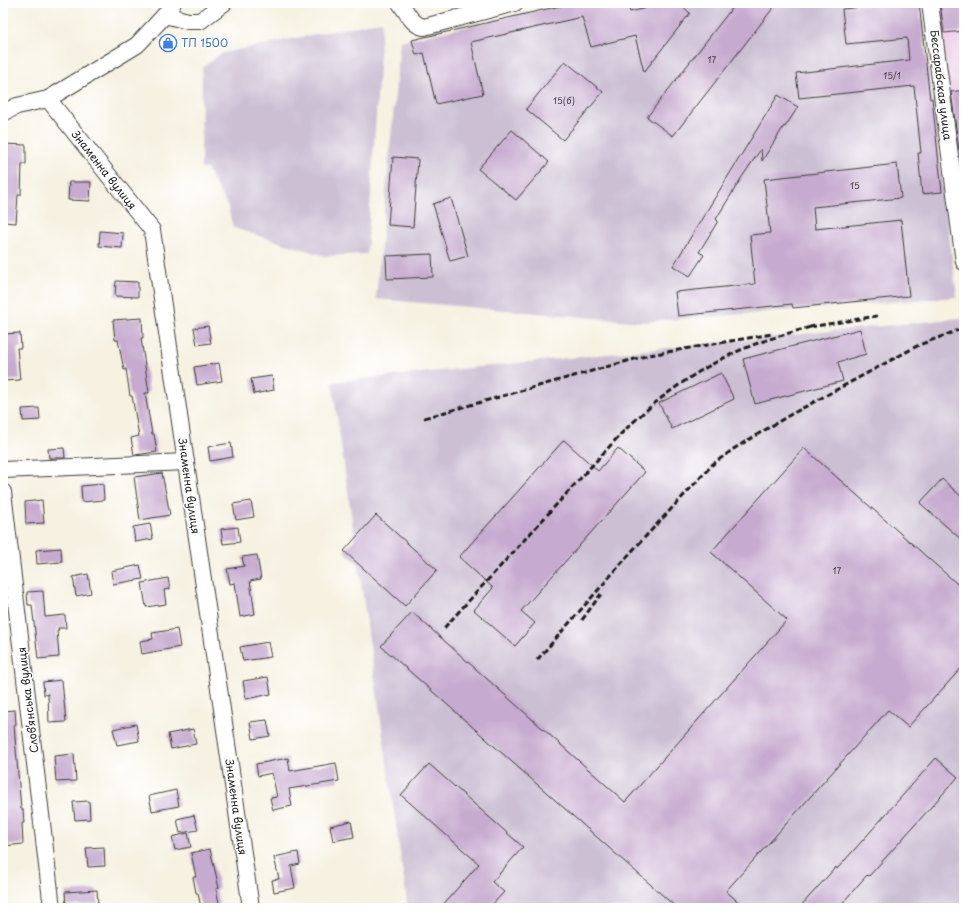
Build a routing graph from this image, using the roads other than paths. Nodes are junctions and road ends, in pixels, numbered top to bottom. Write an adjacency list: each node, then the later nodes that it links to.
1 (224, 3): 5 (street)
2 (400, 3): 3 (street)
3 (515, 3)
4 (930, 3): 8 (street, Бессарабская улица)
5 (169, 9): 6 (street)
6 (48, 99): 7 (street); 10 (street, Знаменна вулиця)
7 (3, 113)
8 (961, 213): 9 (street, Бессарабская улица)
9 (964, 262)
10 (186, 462): 11 (street); 14 (street, Знаменна вулиця)
11 (3, 470)
12 (3, 492): 13 (street, Слов’янська вулиця)
13 (52, 908)
14 (251, 908)

